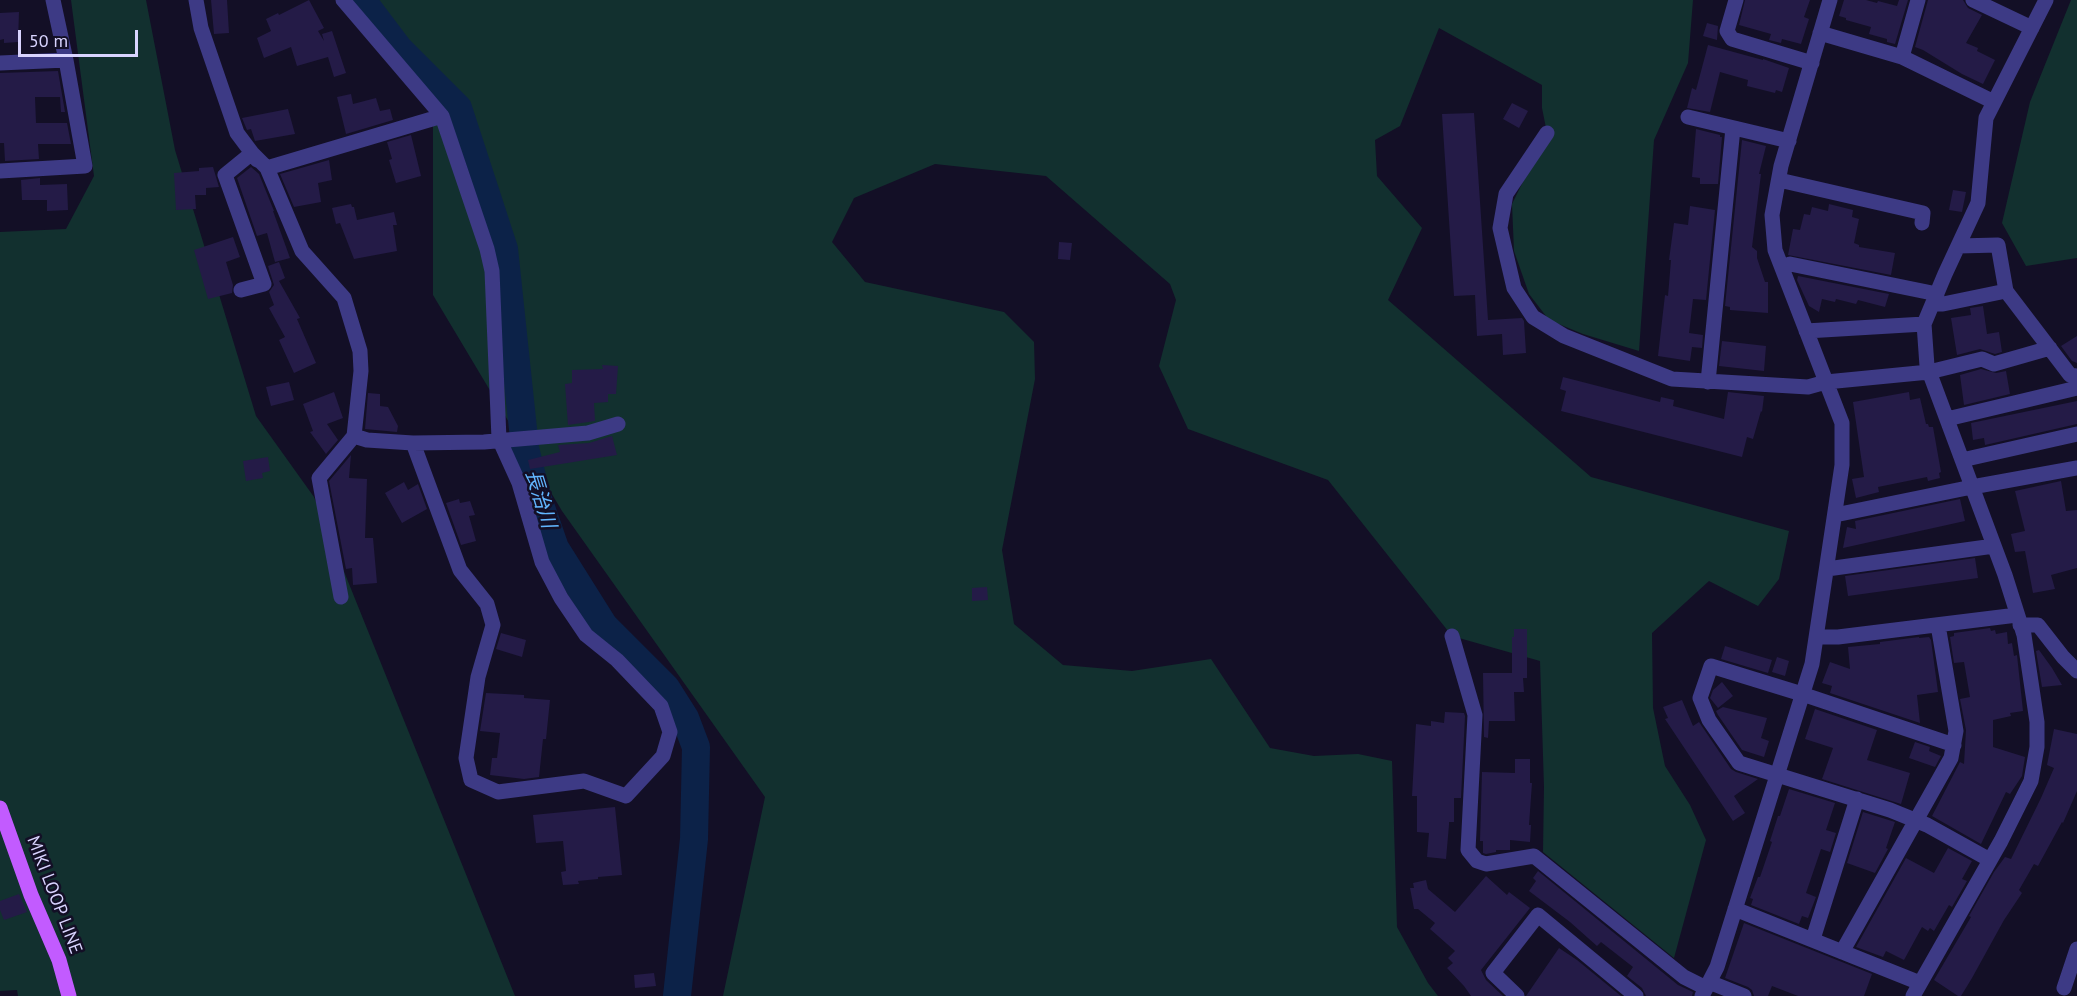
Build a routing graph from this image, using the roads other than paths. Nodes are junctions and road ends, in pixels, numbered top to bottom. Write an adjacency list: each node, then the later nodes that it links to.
1 (53, 0): 12 (street)
2 (196, 0): 21 (street)
3 (343, 0): 16 (street)
4 (1736, 0): 14 (street)
5 (1830, 0): 10 (street)
6 (1918, 0): 11 (street)
7 (1973, 0): 9 (street)
8 (2046, 0): 9 (street)
9 (2032, 28): 15 (street)
10 (1820, 33): 11 (street); 14 (street)
11 (1902, 57): 15 (street)
12 (66, 60): 13 (street); 23 (street)
13 (0, 63)
14 (1812, 63): 20 (street)
15 (1994, 102): 27 (street)
16 (442, 116): 22 (street); 44 (street)
17 (1688, 117): 18 (street)
18 (1733, 128): 20 (street); 37 (street)
19 (1547, 133): 37 (street)
20 (1788, 141): 24 (street)
21 (252, 153): 22 (street); 25 (street); 29 (street)
22 (267, 168): 25 (street)
23 (0, 171)
24 (1779, 180): 26 (street); 28 (street)
25 (279, 196): 43 (street)
26 (1922, 223)
27 (1958, 246): 30 (street); 31 (street)
28 (1782, 267): 31 (street); 33 (street)
29 (242, 290)
30 (2006, 291): 31 (street); 34 (street)
31 (1935, 299): 32 (street)
32 (1924, 324): 33 (street); 35 (street)
33 (1806, 331): 38 (street)
34 (2050, 348): 35 (street); 36 (street)
35 (1929, 372): 38 (street); 40 (street)
36 (2077, 376)
37 (1708, 382): 38 (street)
38 (1826, 382): 49 (street)
39 (2077, 387): 40 (street)
40 (1947, 419): 46 (street)
41 (618, 424): 44 (street)
42 (2077, 434): 46 (street)
43 (354, 436): 45 (street); 52 (street)
44 (499, 439): 45 (street); 45 (street)
45 (413, 443)
46 (1962, 460): 48 (street)
47 (2077, 468): 48 (street)
48 (1972, 487): 49 (street); 50 (street)
49 (1835, 515): 51 (street)
50 (1994, 546): 51 (street); 53 (street)
51 (1827, 569): 56 (street)
52 (341, 597)
53 (2019, 620): 54 (street); 57 (street); 64 (street)
54 (1938, 625): 56 (street); 59 (street)
55 (1452, 636): 70 (street)
56 (1816, 637): 58 (street)
57 (2077, 671)
58 (1802, 694): 59 (street); 60 (street); 60 (street)
59 (1954, 745): 63 (street)
60 (1778, 773): 61 (street); 65 (street)
61 (1857, 799): 63 (street); 66 (street)
62 (0, 808): 72 (main road, MIKI LOOP LINE)
63 (1917, 820): 64 (street); 68 (street)
64 (1990, 861): 71 (street)
65 (1735, 909): 66 (street); 70 (street)
66 (1813, 939): 68 (street)
67 (2077, 949): 69 (street)
68 (1842, 952): 71 (street)
69 (2064, 988)
70 (1706, 989): 75 (street)
71 (1917, 990)
72 (69, 996)
73 (1516, 996): 74 (street)
74 (1636, 996)
75 (1744, 996)

